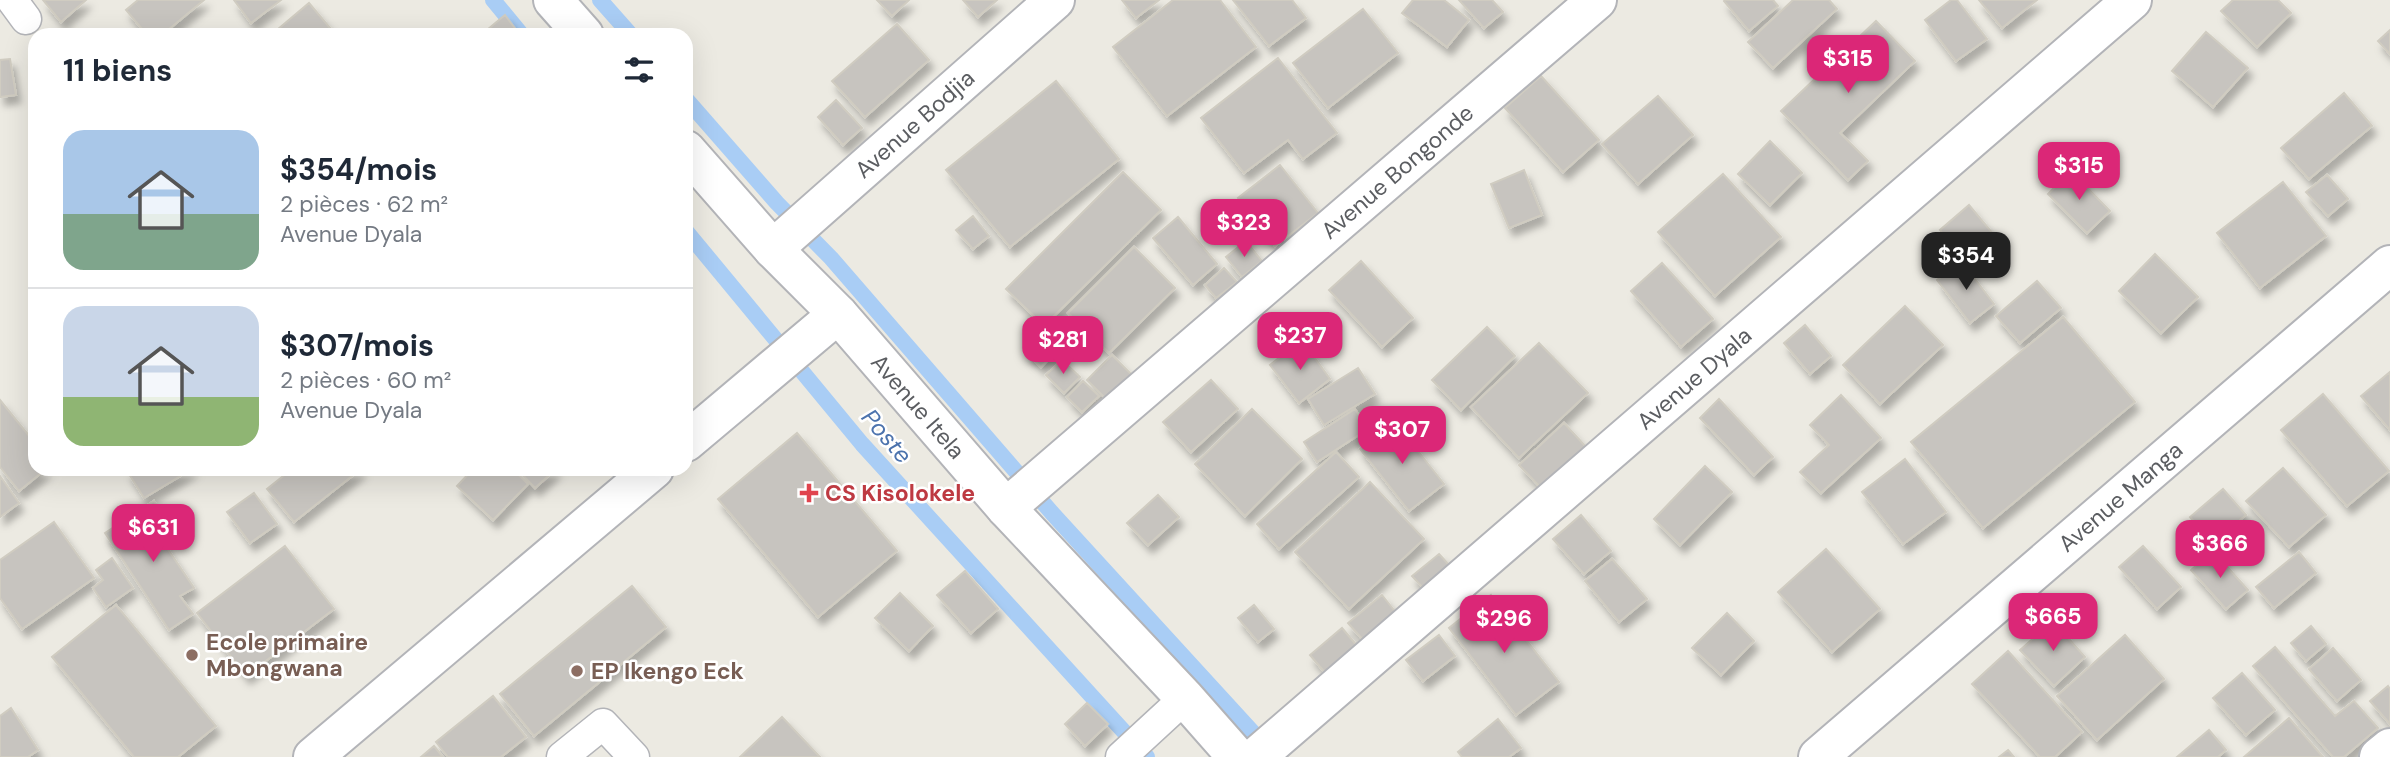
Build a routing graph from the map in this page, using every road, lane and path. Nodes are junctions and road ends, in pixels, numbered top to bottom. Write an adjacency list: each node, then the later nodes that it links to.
1 (553, 0): 5 (street)
2 (1055, 0): 7 (street, Avenue Bodjia)
3 (1597, 0): 12 (street, Avenue Bongonde)
4 (2132, 0): 20 (street, Avenue Dyala)
5 (578, 28)
6 (693, 158): 7 (street, Avenue Itela)
7 (773, 249): 9 (street, Avenue Itela)
8 (2390, 265): 21 (street, Avenue Manga)
9 (838, 314): 10 (street); 12 (street, Avenue Itela)
10 (693, 436)
11 (646, 476): 15 (street)
12 (1006, 508): 13 (street, Avenue Itela)
13 (1185, 698): 18 (lane); 19 (street, Avenue Itela)
14 (2390, 748): 22 (street)
15 (313, 757)
16 (562, 757): 17 (lane)
17 (634, 757)
18 (1121, 757)
19 (1237, 757)
20 (1256, 757)
21 (1818, 757)
22 (2379, 757)

